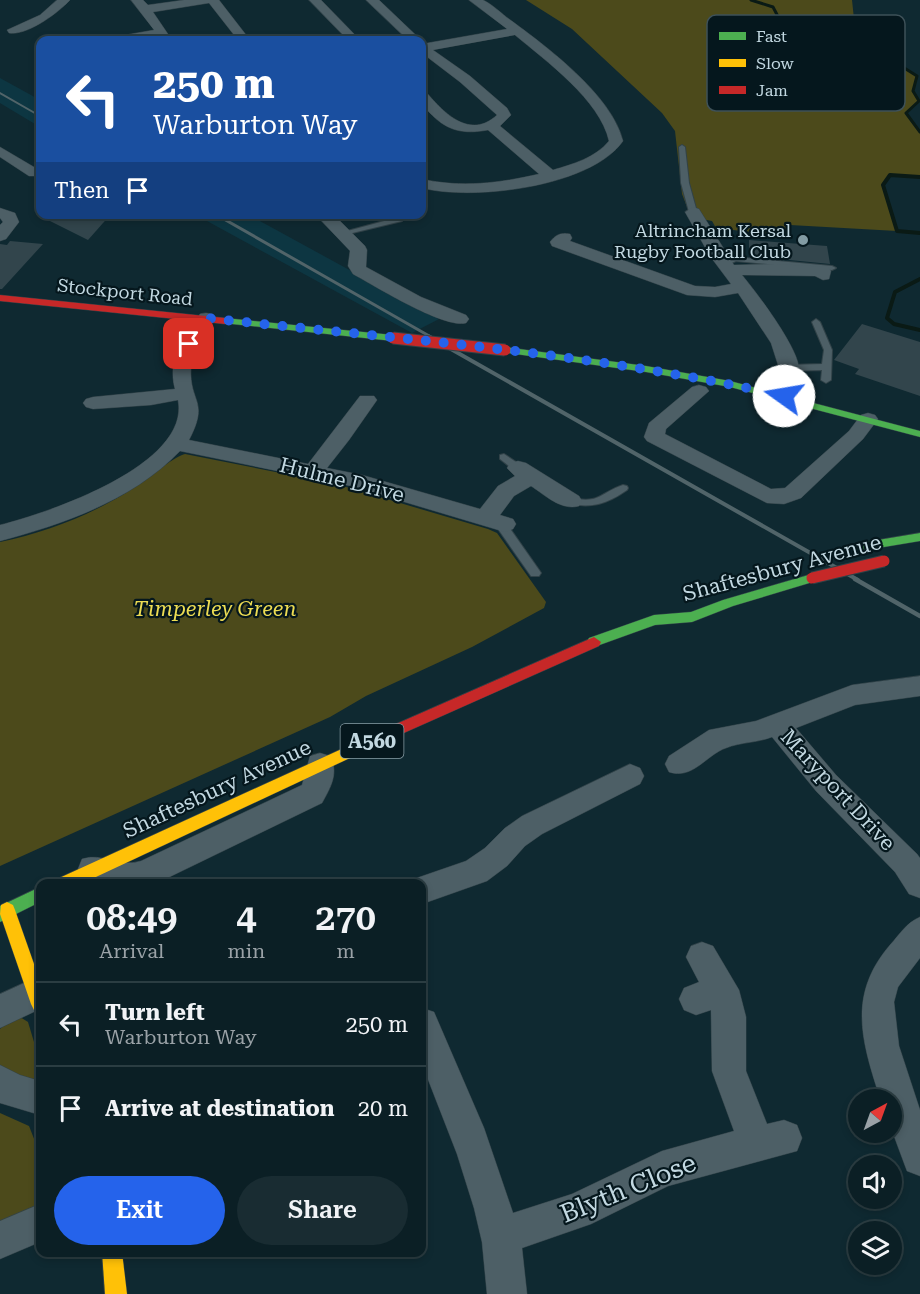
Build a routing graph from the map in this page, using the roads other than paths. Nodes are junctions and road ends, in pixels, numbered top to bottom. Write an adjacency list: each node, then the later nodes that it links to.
1 (64, 0): 15 (street)
2 (170, 0): 9 (street)
3 (200, 0): 4 (street); 9 (street)
4 (206, 0)
5 (213, 0): 12 (street)
6 (315, 0): 13 (street)
7 (372, 0): 14 (street)
8 (476, 0): 10 (street)
9 (142, 4): 11 (street)
10 (519, 31): 16 (street); 23 (street)
11 (164, 36)
12 (241, 36)
13 (350, 36)
14 (411, 36)
15 (19, 42)
16 (426, 47)
17 (426, 51): 19 (street)
18 (426, 100): 19 (street)
19 (490, 125): 23 (street)
20 (682, 147): 25 (lane)
21 (0, 151): 22 (street)
22 (34, 173)
23 (549, 175): 24 (street)
24 (426, 185)
25 (693, 212): 32 (street)
26 (0, 213): 30 (street)
27 (329, 219): 29 (street)
28 (399, 219): 29 (lane)
29 (344, 233): 36 (street)
30 (0, 236)
31 (564, 238): 34 (street)
32 (726, 267): 33 (street); 34 (street)
33 (827, 271)
34 (743, 287): 40 (street)
35 (0, 298): 37 (main road, Stockport Road)
36 (455, 314)
37 (206, 318): 43 (street); 44 (main road, Stockport Road, bridge)
38 (816, 322): 39 (lane)
39 (827, 367): 40 (lane); 41 (lane)
40 (789, 368): 44 (street)
41 (825, 380)
42 (699, 391): 47 (street)
43 (186, 393): 46 (street); 49 (street)
44 (784, 396): 47 (main road, Stockport Road)
45 (368, 400): 50 (street)
46 (90, 404)
47 (868, 419): 48 (main road, Stockport Road)
48 (920, 434)
49 (176, 444): 50 (street, Hulme Drive); 54 (street)
50 (314, 471): 53 (street, Hulme Drive)
51 (623, 488): 52 (lane)
52 (571, 501): 53 (street)
53 (497, 522): 58 (lane)
54 (0, 534)
55 (920, 537): 56 (main road, Shaftesbury Avenue)
56 (855, 548)
57 (889, 560): 60 (main road, Shaftesbury Avenue / A560, bridge)
58 (535, 573)
59 (667, 607): 60 (main road, Shaftesbury Avenue / A560)
60 (654, 620): 63 (main road, Shaftesbury Avenue / A560)
61 (920, 686): 62 (street, Maryport Drive)
62 (777, 724): 64 (street, Maryport Drive); 68 (street, Maryport Drive)
63 (320, 764): 66 (street)
64 (679, 764)
65 (630, 776): 69 (street)
66 (93, 869): 67 (main road)
67 (73, 879)
68 (920, 884)
69 (426, 889)
70 (36, 896): 71 (main road)
71 (4, 912): 75 (main road)
72 (920, 932): 80 (street)
73 (702, 957): 82 (street, Blyth Close)
74 (14, 968): 75 (main road)
75 (36, 993): 76 (street)
76 (0, 1012)
77 (426, 1034): 82 (street)
78 (0, 1083): 79 (street)
79 (36, 1097)
80 (920, 1158)
81 (36, 1225): 83 (street)
82 (500, 1236): 86 (street)
83 (0, 1240)
84 (112, 1257): 85 (main road)
85 (116, 1294)
86 (507, 1294)

